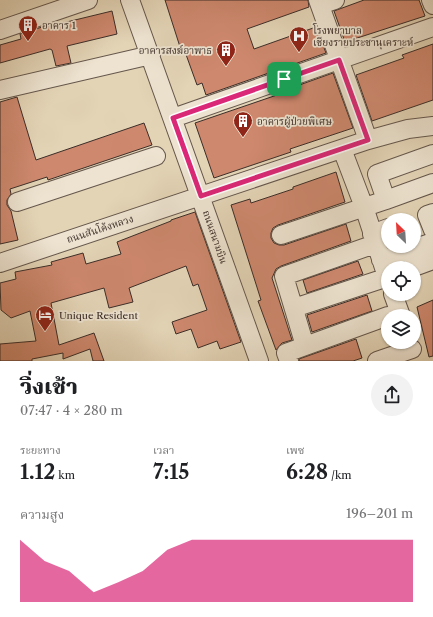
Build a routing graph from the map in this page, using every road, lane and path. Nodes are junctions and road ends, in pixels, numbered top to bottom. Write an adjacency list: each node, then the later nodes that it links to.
1 (88, 0): 7 (street)
2 (130, 0): 8 (street, ถนนสนามบิน)
3 (431, 0): 5 (street)
4 (325, 2): 9 (street)
5 (433, 5)
6 (433, 27): 9 (street)
7 (0, 30)
8 (151, 55): 10 (street); 11 (street, ถนนสนามบิน)
9 (339, 60): 11 (street); 13 (street)
10 (0, 90)
11 (173, 118): 18 (street, ถนนสนามบิน)
12 (433, 126): 13 (street, ถนนสันโค้งหลวง)
13 (368, 140): 14 (street, ถนนสันโค้งหลวง)
14 (342, 149): 18 (street, ถนนสันโค้งหลวง); 21 (street)
15 (433, 154): 19 (street)
16 (156, 156): 20 (street)
17 (433, 183): 19 (street)
18 (201, 196): 27 (street, ถนนสันโค้งหลวง); 34 (street, ถนนสนามบิน)
19 (386, 200): 21 (street)
20 (17, 202)
21 (364, 207): 22 (street); 23 (street)
22 (281, 235)
23 (379, 241): 24 (street); 26 (street); 30 (street)
24 (433, 242)
25 (433, 260): 28 (street)
26 (384, 261)
27 (0, 263)
28 (421, 264)
29 (381, 280): 30 (street)
30 (294, 308): 32 (street)
31 (381, 320): 32 (street)
32 (305, 346): 35 (street)
33 (413, 351): 36 (street)
34 (259, 361)
35 (289, 361)
36 (377, 361)

